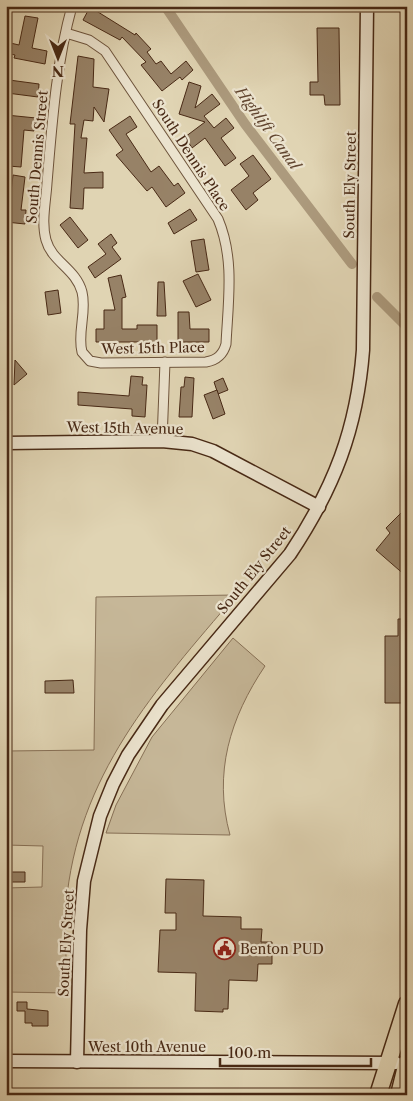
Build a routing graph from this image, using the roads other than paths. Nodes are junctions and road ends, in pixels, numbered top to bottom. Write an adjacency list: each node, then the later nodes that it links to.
1 (72, 6): 3 (street, South Dennis Street)
2 (366, 6): 9 (street, South Ely Street)
3 (66, 33): 4 (street, South Dennis Place); 5 (street, South Dennis Street)
4 (220, 356): 6 (street, West 15th Place)
5 (85, 357): 6 (street, West 15th Place)
6 (165, 362): 7 (street)
7 (162, 441): 8 (street, West 15th Avenue); 9 (street, West 15th Avenue)
8 (6, 443)
9 (319, 507): 12 (street, South Ely Street)
10 (407, 1004): 13 (highway)
11 (6, 1062): 12 (street, West 10th Avenue)
12 (77, 1062): 13 (street, West 10th Avenue)
13 (387, 1063): 14 (street, West 10th Avenue); 15 (highway)
14 (407, 1063): 16 (highway)
15 (378, 1095)
16 (399, 1095)

